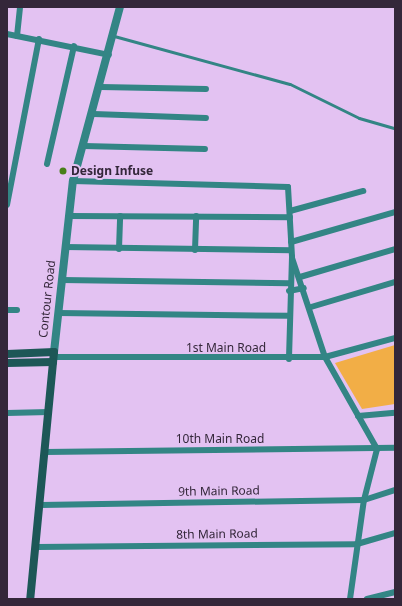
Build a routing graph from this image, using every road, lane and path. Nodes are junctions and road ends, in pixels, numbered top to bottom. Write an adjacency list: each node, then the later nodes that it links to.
1 (20, 7): 4 (street)
2 (120, 7): 5 (street, Contour Road)
3 (7, 34): 4 (street)
4 (17, 36): 6 (street)
5 (114, 36): 8 (street, Contour Road); 13 (lane)
6 (39, 39): 7 (street); 19 (street)
7 (74, 46): 8 (street); 16 (street)
8 (109, 55): 9 (street, Contour Road)
9 (101, 87): 10 (street); 11 (street, Contour Road)
10 (206, 89)
11 (94, 114): 12 (street); 14 (street, Contour Road)
12 (206, 118)
13 (395, 128)
14 (84, 146): 15 (street); 17 (street, Contour Road)
15 (205, 149)
16 (47, 164)
17 (73, 181): 21 (street); 22 (street, Contour Road)
18 (363, 191): 21 (street)
19 (7, 205)
20 (395, 212): 25 (street)
21 (290, 214): 24 (street); 25 (street)
22 (69, 216): 23 (street); 26 (street, Contour Road)
23 (120, 216): 24 (street); 27 (street)
24 (196, 216): 29 (street)
25 (291, 242): 30 (street)
26 (65, 248): 27 (street); 32 (street, Contour Road)
27 (119, 249): 29 (street)
28 (395, 249): 31 (street)
29 (195, 250): 30 (street)
30 (291, 254): 31 (street); 34 (street)
31 (300, 277): 35 (street)
32 (62, 280): 34 (street); 40 (street, Contour Road)
33 (395, 282): 37 (street)
34 (289, 283): 36 (street)
35 (304, 288): 36 (street); 37 (street)
36 (289, 291): 41 (street)
37 (311, 307): 45 (street)
38 (7, 310): 39 (street)
39 (17, 310)
40 (58, 313): 41 (street); 44 (street, Contour Road)
41 (290, 316): 46 (street)
42 (395, 338): 45 (street, 1st Main Road)
43 (7, 354): 44 (main road)
44 (53, 357): 46 (street, 1st Main Road); 47 (main road); 48 (main road, Contour Road)
45 (326, 357): 46 (street, 1st Main Road); 51 (street)
46 (289, 359)
47 (7, 363)
48 (49, 412): 49 (street); 54 (main road, Contour Road)
49 (7, 413)
50 (395, 414): 51 (street)
51 (358, 416): 53 (street)
52 (395, 448): 53 (street, 10th Main Road)
53 (376, 449): 54 (street, 10th Main Road); 56 (street)
54 (45, 452): 57 (main road, Contour Road)
55 (395, 490): 56 (street, 9th Main Road)
56 (364, 500): 57 (street, 9th Main Road); 59 (street)
57 (41, 504): 60 (main road, Contour Road)
58 (395, 533): 59 (street, 8th Main Road)
59 (357, 544): 60 (street, 8th Main Road); 63 (street)
60 (37, 547): 62 (main road, Contour Road)
61 (395, 592): 64 (street)
62 (30, 599)
63 (350, 599)
64 (367, 599)

